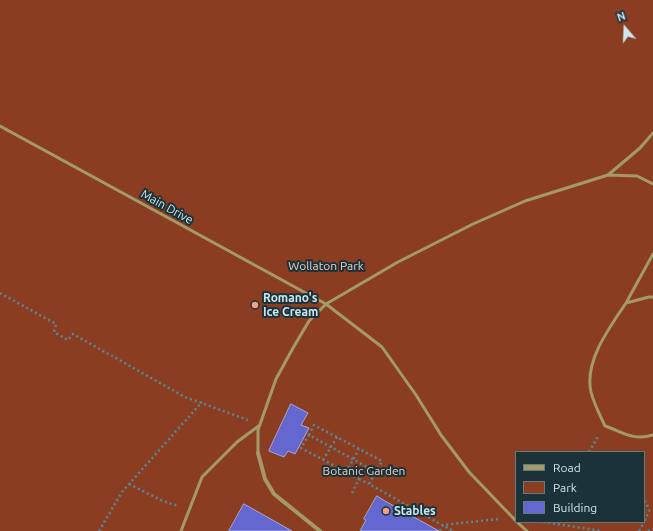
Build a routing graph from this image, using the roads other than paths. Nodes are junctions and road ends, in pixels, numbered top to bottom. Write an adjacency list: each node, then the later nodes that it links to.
1 (0, 126): 8 (lane, Main Drive)
2 (653, 133): 3 (lane)
3 (608, 175): 4 (lane); 8 (lane)
4 (653, 184)
5 (653, 254): 7 (lane)
6 (653, 297): 7 (lane)
7 (626, 303): 10 (lane)
8 (326, 304): 9 (lane); 12 (lane, Main Drive)
9 (260, 425): 11 (lane); 14 (lane)
10 (653, 435)
11 (258, 453): 15 (street)
12 (515, 520)
13 (518, 523): 16 (lane, Main Drive)
14 (181, 531)
15 (320, 531)
16 (526, 531)

